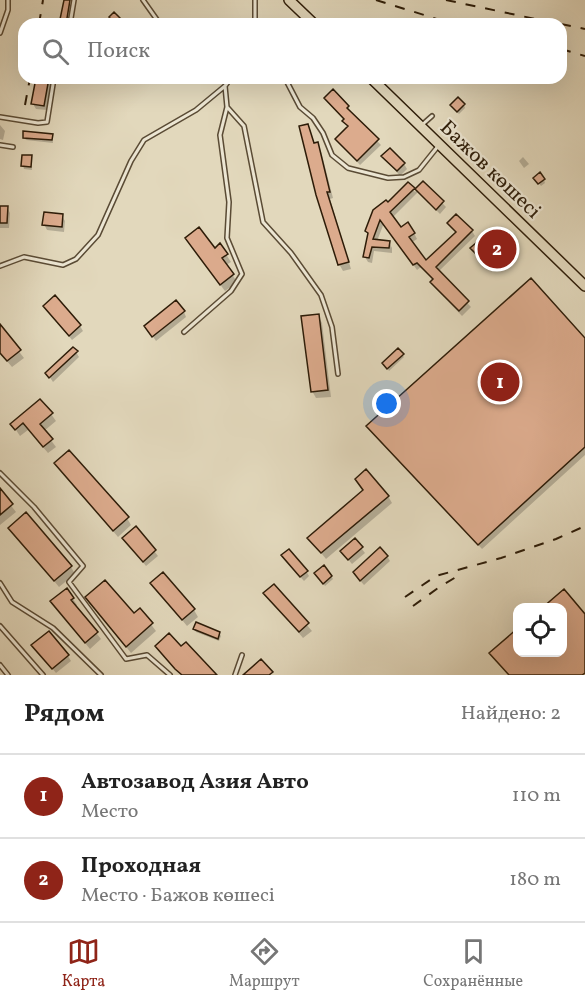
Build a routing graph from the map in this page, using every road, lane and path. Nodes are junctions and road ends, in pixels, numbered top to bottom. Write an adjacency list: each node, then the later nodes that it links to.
1 (8, 0): 10 (lane)
2 (74, 0): 6 (lane)
3 (143, 0): 7 (lane)
4 (255, 0): 8 (lane)
5 (289, 0): 9 (main road)
6 (71, 18)
7 (156, 18)
8 (255, 18)
9 (308, 18)
10 (0, 33)
11 (53, 84): 17 (lane)
12 (288, 84): 19 (lane)
13 (377, 84): 18 (main road, Бажов көшесі)
14 (225, 86): 15 (lane); 22 (lane)
15 (227, 107): 24 (lane); 25 (lane)
16 (432, 116): 18 (lane)
17 (0, 117)
18 (421, 126): 19 (main road, Бажов көшесі)
19 (440, 144): 23 (main road, Бажов көшесі)
20 (0, 145): 21 (lane)
21 (13, 147)
22 (0, 266)
23 (585, 286)
24 (184, 332)
25 (338, 374)
26 (0, 473): 34 (lane)
27 (0, 583): 33 (lane)
28 (0, 626): 32 (lane)
29 (242, 655): 35 (lane)
30 (0, 665): 31 (lane)
31 (8, 675)
32 (43, 675)
33 (102, 675)
34 (170, 675)
35 (235, 675)

